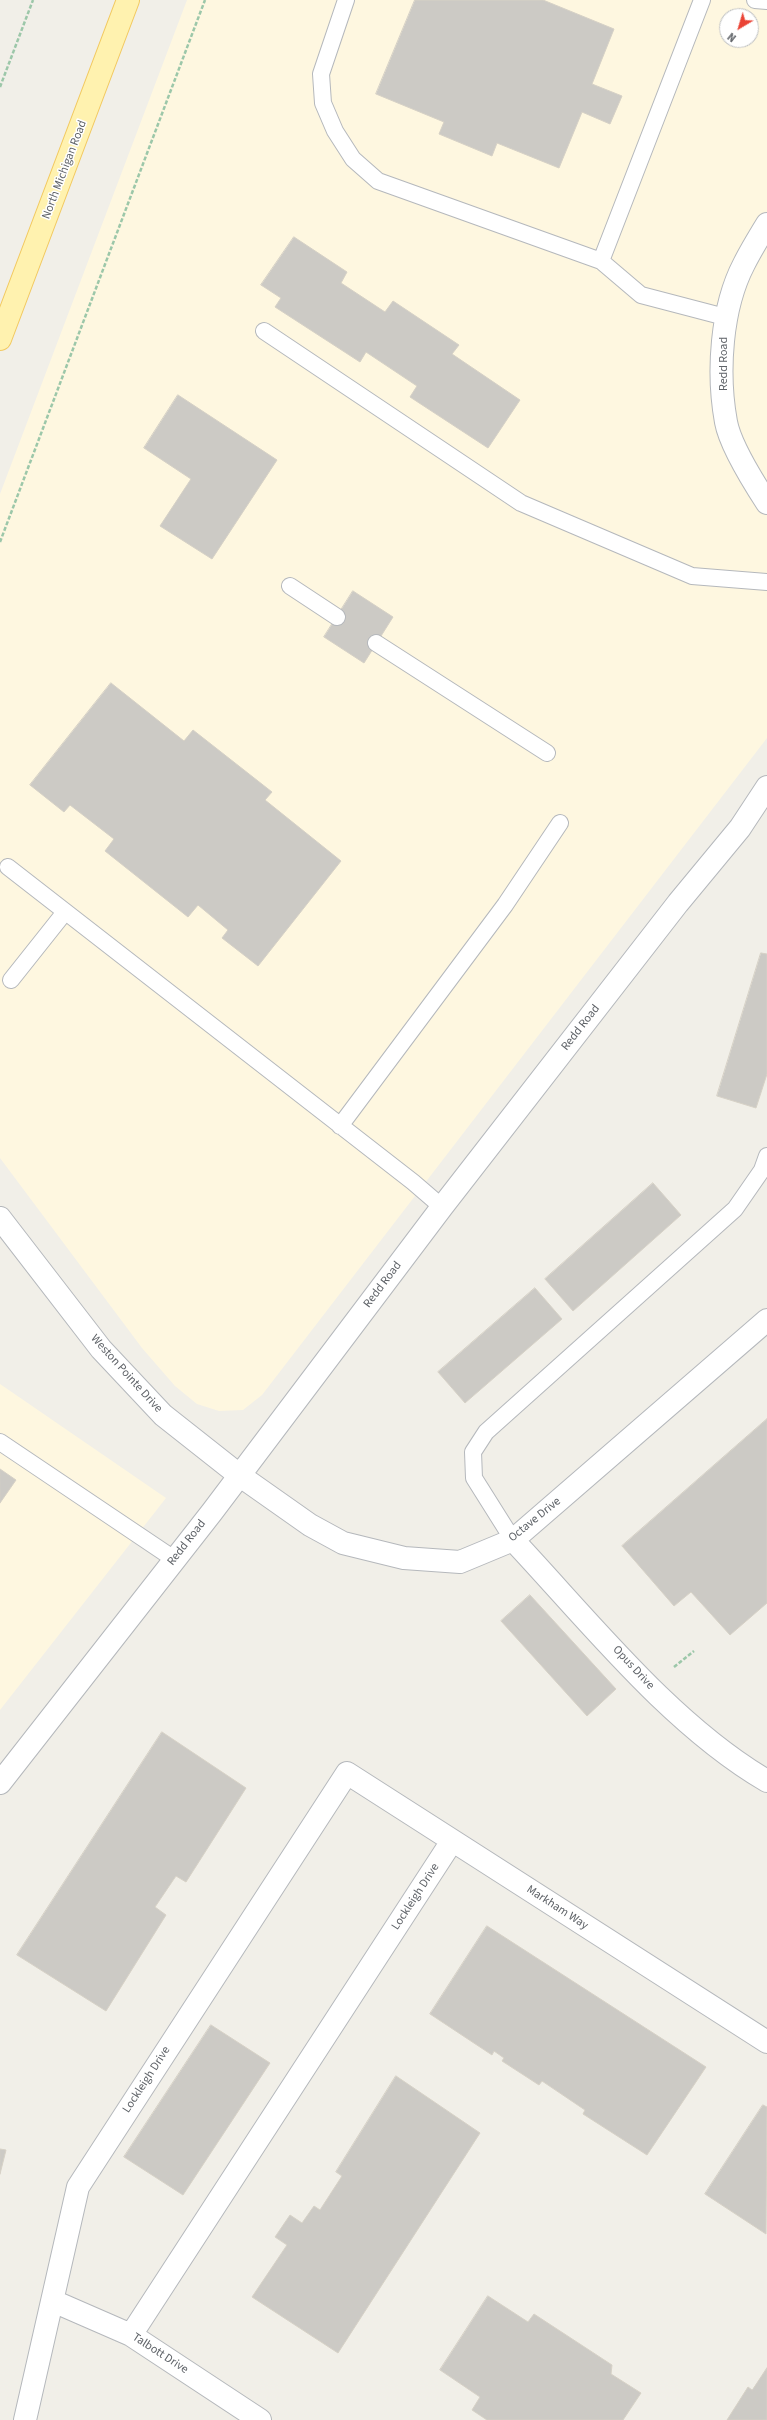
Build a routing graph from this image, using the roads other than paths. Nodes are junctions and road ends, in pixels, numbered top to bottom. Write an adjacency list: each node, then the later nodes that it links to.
1 (128, 0): 10 (main road, North Michigan Road)
2 (346, 0): 7 (lane)
3 (702, 0): 7 (lane)
4 (755, 0): 5 (lane)
5 (767, 1)
6 (767, 224): 8 (street, Redd Road)
7 (601, 262): 8 (lane)
8 (725, 317): 11 (street, Redd Road)
9 (264, 332): 12 (lane)
10 (0, 339)
11 (767, 503)
12 (767, 582)
13 (290, 586): 14 (lane)
14 (337, 617)
15 (376, 643): 16 (lane)
16 (547, 753)
17 (767, 787): 24 (street, Redd Road)
18 (560, 823): 22 (lane)
19 (8, 867): 20 (lane)
20 (66, 912): 21 (lane); 22 (lane)
21 (11, 980)
22 (340, 1126): 24 (lane)
23 (767, 1156): 29 (lane)
24 (442, 1207): 28 (street, Redd Road)
25 (0, 1218): 28 (street, Weston Pointe Drive)
26 (767, 1320): 29 (street, Octave Drive)
27 (0, 1442): 30 (lane)
28 (239, 1475): 29 (street, Octave Drive); 30 (street, Redd Road)
29 (514, 1540): 33 (street, Opus Drive)
30 (174, 1560): 32 (street, Redd Road)
31 (347, 1774): 34 (street, Markham Way); 36 (street, Lockleigh Drive)
32 (2, 1777)
33 (767, 1781)
34 (452, 1841): 35 (street, Markham Way); 37 (street, Lockleigh Drive)
35 (767, 2042)
36 (53, 2301): 37 (street, Talbott Drive); 38 (street, Lockleigh Drive)
37 (131, 2335): 39 (street, Talbott Drive)
38 (25, 2420)
39 (260, 2420)

